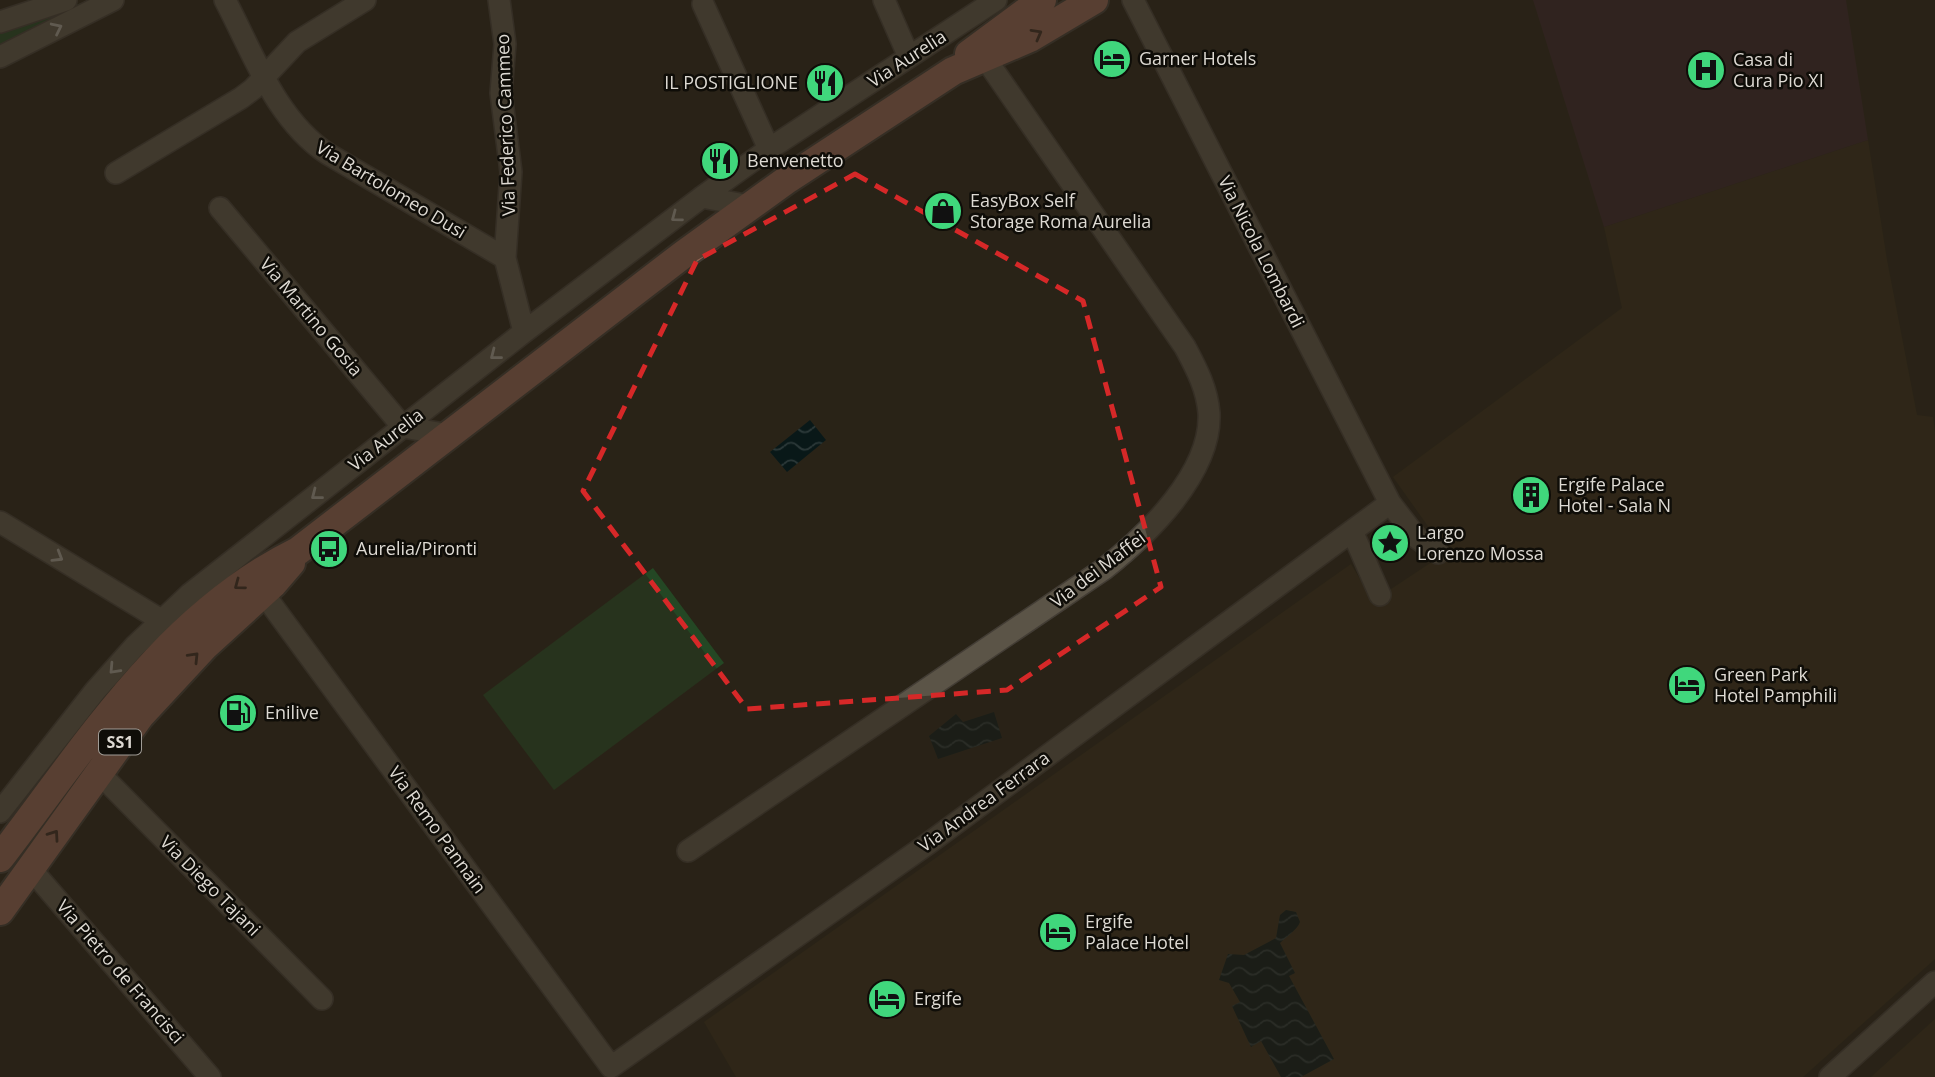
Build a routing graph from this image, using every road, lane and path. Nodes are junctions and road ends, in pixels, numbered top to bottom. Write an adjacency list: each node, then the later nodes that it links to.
1 (66, 0): 12 (street)
2 (113, 0): 13 (street, one-way to 2)
3 (225, 0): 17 (street, Via Bartolomeo Dusi)
4 (365, 0): 17 (street)
5 (499, 0): 25 (street, Via Federico Cammeo)
6 (884, 0): 14 (street)
7 (996, 0): 14 (street, Via Aurelia)
8 (1042, 0): 16 (main road, Via Aurelia)
9 (1094, 0): 15 (main road, Via Aurelia, one-way to 9)
10 (1133, 0): 29 (street, Via Nicola Lombardi)
11 (703, 4): 19 (street)
12 (0, 22)
13 (0, 57)
14 (909, 57): 18 (street, Via Aurelia)
15 (985, 58): 16 (main road, Via Aurelia); 41 (street, Via dei Maffei)
16 (953, 71): 20 (main road, Via Aurelia)
17 (264, 76): 21 (street); 25 (street, Via Bartolomeo Dusi)
18 (817, 117): 19 (street, Via Aurelia); 20 (street)
19 (769, 149): 22 (street, Via Aurelia)
20 (836, 149): 23 (main road, Via Aurelia)
21 (116, 173)
22 (702, 197): 23 (street); 26 (street, Via Aurelia, one-way to 26)
23 (750, 206): 28 (main road, Via Aurelia)
24 (220, 208): 27 (street, Via Martino Gosia)
25 (505, 258): 26 (street, Via Federico Cammeo)
26 (524, 332): 27 (street, Via Aurelia, one-way to 27)
27 (403, 426): 28 (street); 36 (street, Via Aurelia, one-way to 36)
28 (450, 435): 32 (main road, Via Aurelia)
29 (1390, 503): 31 (street); 33 (street)
30 (0, 522): 36 (street, one-way to 36)
31 (1352, 531): 35 (street); 47 (street, Via Andrea Ferrara)
32 (298, 551): 34 (main road, Via Aurelia / SS1); 37 (main road, Via Aurelia / SS1, one-way to 37)
33 (1438, 553)
34 (263, 593): 39 (main road, Via Aurelia / SS1, one-way to 34); 47 (street, Via Remo Pannain)
35 (1380, 595)
36 (162, 620): 38 (street, Via Aurelia, one-way to 38)
37 (91, 736): 38 (street); 42 (main road, Via Aurelia / SS1)
38 (43, 756): 40 (street, Via Aurelia)
39 (98, 772): 43 (main road, Via Aurelia / SS1, one-way to 39); 46 (street, Via Diego Tajani)
40 (0, 812)
41 (688, 851)
42 (0, 858)
43 (30, 868): 44 (main road, Via Aurelia / SS1); 48 (street, Via Pietro de Francisci)
44 (0, 911)
45 (1931, 992): 49 (street)
46 (322, 999)
47 (611, 1067)
48 (210, 1077)
49 (1830, 1077)

